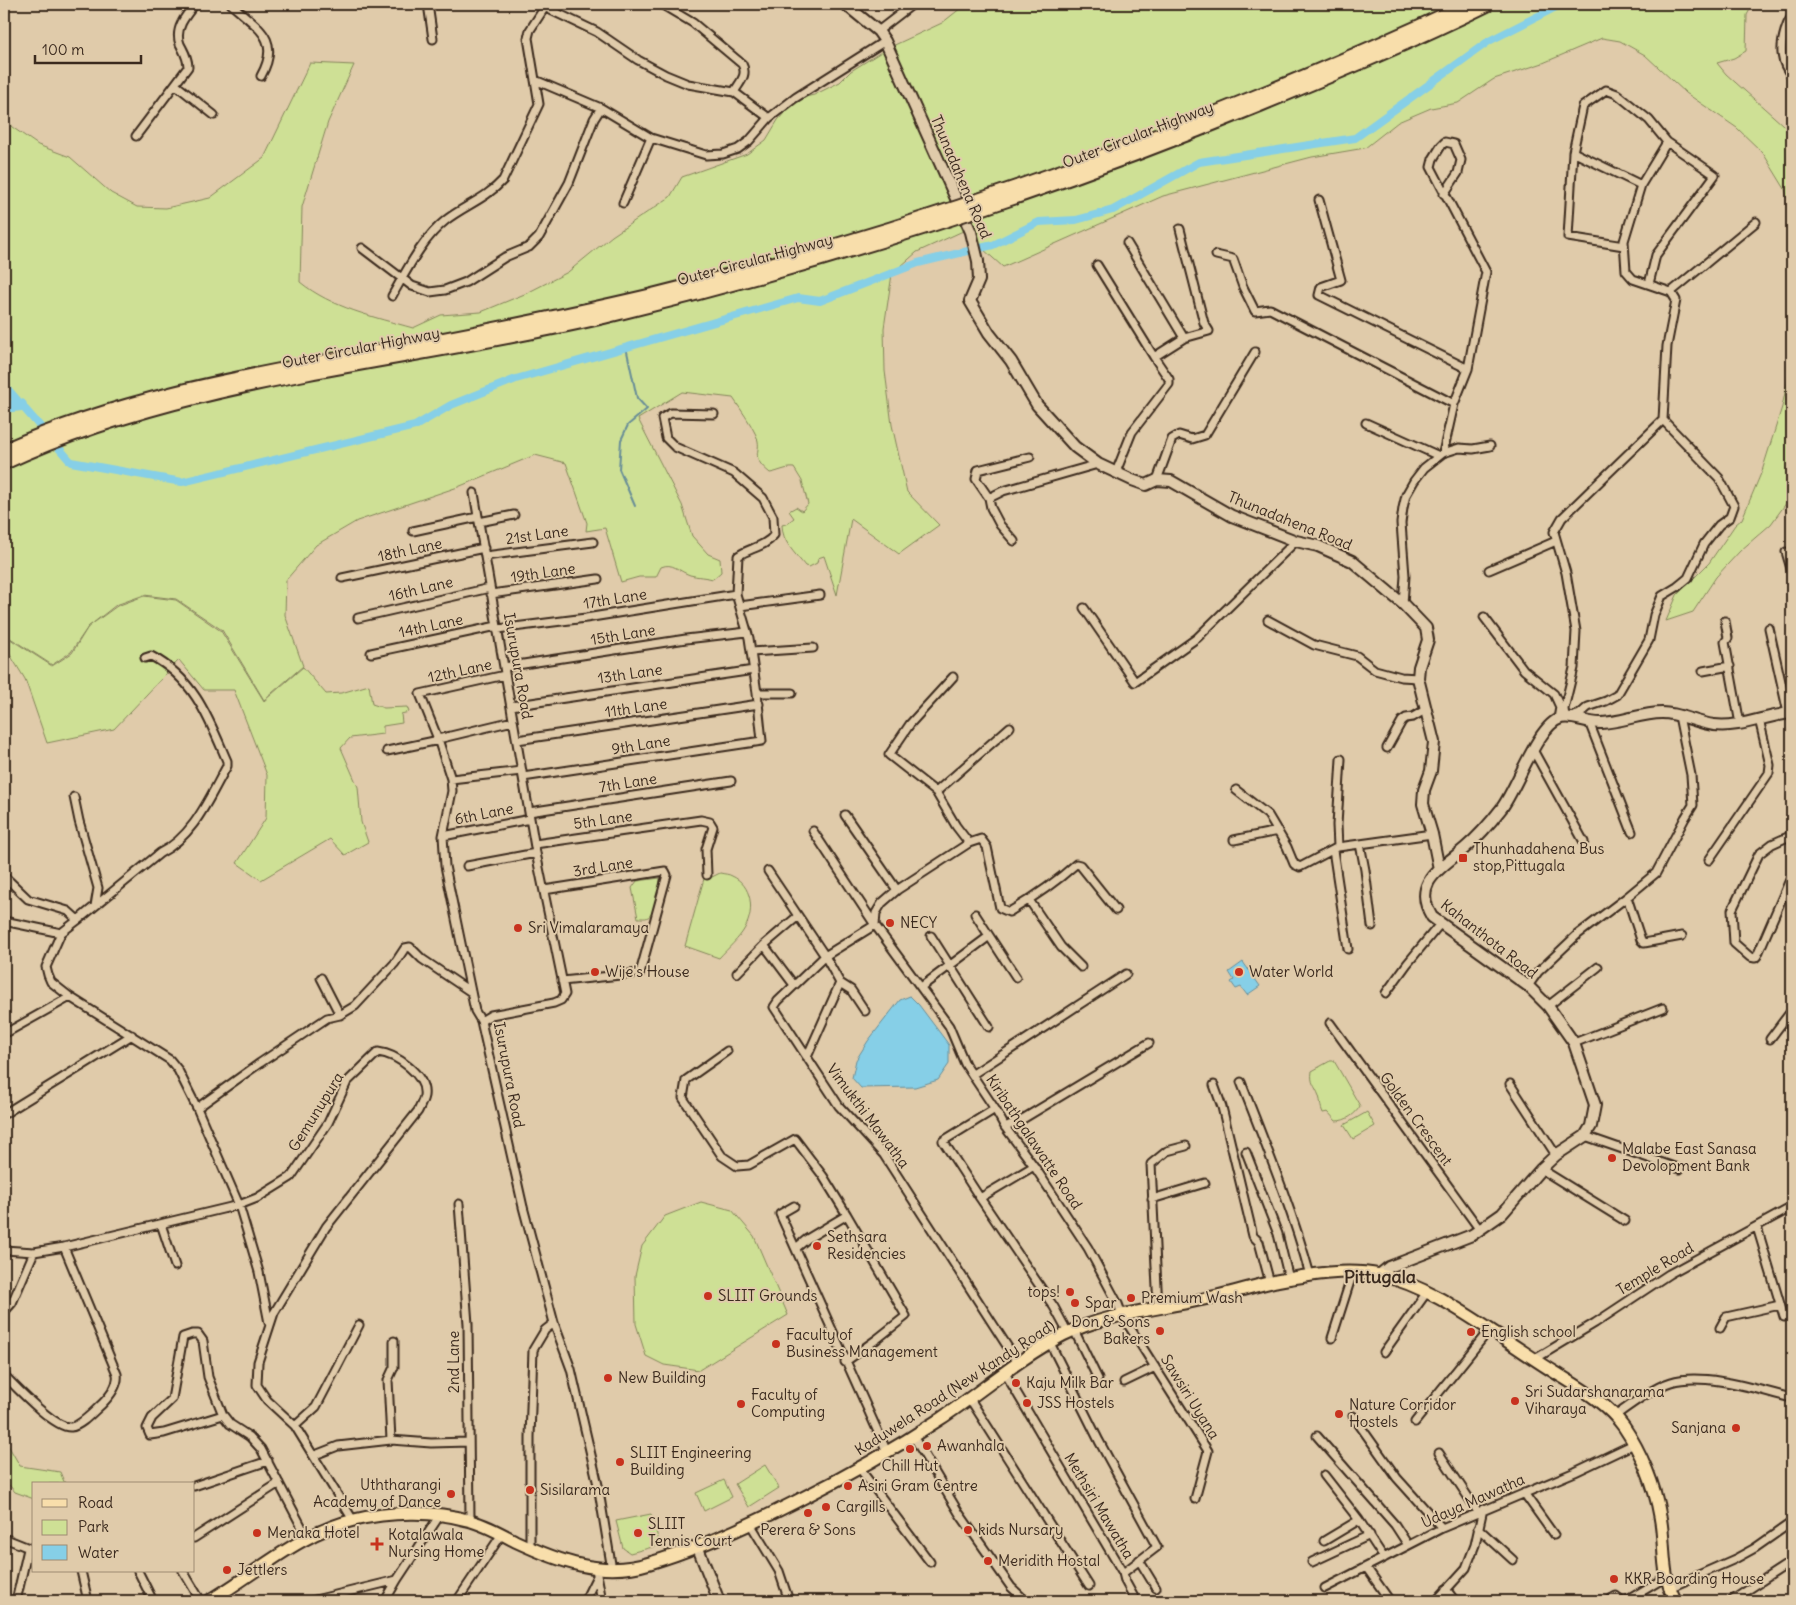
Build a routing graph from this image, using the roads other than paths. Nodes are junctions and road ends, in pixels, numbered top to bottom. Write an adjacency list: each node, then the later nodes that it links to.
1 (195, 4): 18 (street)
2 (231, 4): 15 (street)
3 (428, 4): 13 (street)
4 (538, 4): 10 (street)
5 (661, 4): 19 (street)
6 (845, 4): 12 (street, Thunadahena Road)
7 (913, 4): 12 (street)
8 (1468, 4): 51 (highway, Outer Circular Highway, bridge)
9 (1489, 4): 54 (highway, Outer Circular Highway, bridge)
10 (545, 7): 17 (street); 19 (street)
11 (1792, 17): 16 (street)
12 (878, 31): 14 (street, Thunadahena Road)
13 (433, 38)
14 (885, 41): 22 (street); 55 (street, Thunadahena Road)
15 (261, 76)
16 (1792, 76)
17 (536, 80): 20 (street); 38 (street)
18 (176, 85): 21 (street); 23 (street)
19 (734, 92): 22 (street)
20 (601, 108): 24 (street); 38 (street)
21 (214, 116)
22 (769, 118): 24 (street)
23 (136, 136)
24 (651, 138): 30 (street)
25 (1666, 142): 26 (street); 27 (street); 39 (street)
26 (1573, 152): 27 (street); 34 (street)
27 (1641, 186): 34 (street)
28 (1444, 194): 28 (street); 45 (street)
29 (1319, 200): 45 (street)
30 (623, 203)
31 (1756, 222): 40 (street)
32 (1180, 229): 42 (street)
33 (1127, 243): 42 (street)
34 (1624, 246): 39 (street)
35 (362, 248): 38 (street)
36 (1216, 255): 46 (street)
37 (1097, 265): 44 (street)
38 (402, 278): 41 (street)
39 (1649, 284): 40 (street)
40 (1671, 292): 48 (street)
41 (392, 296)
42 (1184, 338): 44 (street)
43 (1255, 352): 57 (street)
44 (1154, 357): 56 (street)
45 (1468, 369): 46 (street)
46 (1454, 404): 52 (street)
47 (714, 414): 74 (street)
48 (1663, 420): 65 (street); 103 (street)
49 (1366, 423): 52 (street)
50 (1490, 446): 52 (street)
51 (4, 450)
52 (1441, 455): 76 (street)
53 (1030, 458): 59 (street)
54 (4, 463)
55 (1098, 464): 56 (street, Thunadahena Road); 59 (street)
56 (1116, 472): 57 (street, Thunadahena Road)
57 (1156, 480): 64 (street, Thunadahena Road)
58 (474, 493): 61 (street, Isurupura Road)
59 (989, 498): 63 (street)
60 (514, 515): 61 (street)
61 (479, 520): 62 (street); 67 (street, Isurupura Road)
62 (413, 531)
63 (1014, 541)
64 (1296, 541): 76 (street, Thunadahena Road); 78 (street)
65 (1556, 541): 69 (street); 103 (street)
66 (593, 542): 67 (street, 21st Lane)
67 (484, 552): 71 (street, 18th Lane); 73 (street, Isurupura Road)
68 (1786, 552): 70 (street)
69 (1489, 570)
70 (1792, 572)
71 (342, 578)
72 (598, 579): 73 (street, 19th Lane)
73 (491, 591): 80 (street, 16th Lane); 83 (street, Isurupura Road)
74 (736, 594): 77 (street); 83 (street, 17th Lane)
75 (820, 595): 77 (street)
76 (1403, 604): 95 (street, Thunadahena Road)
77 (740, 606): 85 (street)
78 (1084, 608)
79 (1484, 617): 103 (street)
80 (358, 618)
81 (1268, 620): 95 (street)
82 (1725, 621): 90 (street)
83 (497, 628): 88 (street, 14th Lane); 92 (street, Isurupura Road)
84 (1769, 628): 101 (street)
85 (747, 632): 87 (street); 92 (street, 15th Lane)
86 (812, 648): 87 (street)
87 (751, 652): 91 (street)
88 (371, 653)
89 (145, 658): 147 (street)
90 (1730, 666): 93 (street); 107 (street)
91 (754, 670): 96 (street); 99 (street, 13th Lane)
92 (505, 671): 99 (street, Isurupura Road); 109 (street, 12th Lane)
93 (1703, 671)
94 (953, 678): 119 (street)
95 (1418, 678): 100 (street, Thunadahena Road)
96 (758, 693): 97 (street); 98 (street)
97 (792, 693)
98 (759, 704): 110 (street, 11th Lane); 115 (street, 9th Lane)
99 (511, 706): 105 (street, Isurupura Road)
100 (1425, 710): 111 (street); 126 (street, Thunadahena Road)
101 (1790, 713): 104 (street)
102 (1679, 716): 106 (street); 107 (street); 145 (street)
103 (1564, 718): 106 (street); 112 (street, Kahanthota Road)
104 (1759, 719): 107 (street); 136 (street)
105 (514, 721): 109 (street); 110 (street, Isurupura Road)
106 (1589, 722): 125 (street)
107 (1740, 724)
108 (1010, 727): 119 (street)
109 (438, 740): 113 (street); 116 (street)
110 (517, 740): 115 (street, Isurupura Road)
111 (1386, 748)
112 (1533, 750): 130 (street); 138 (street, Kahanthota Road)
113 (387, 751)
114 (1341, 759): 134 (street)
115 (523, 774): 116 (street, 9th Lane); 121 (street, Isurupura Road)
116 (451, 779): 128 (street)
117 (731, 781): 121 (street, 7th Lane)
118 (1236, 790): 123 (street)
119 (936, 792): 131 (street)
120 (74, 797): 147 (street)
121 (530, 815): 128 (street, 6th Lane); 132 (street, Isurupura Road)
122 (845, 815): 144 (street)
123 (1278, 830): 129 (street); 134 (street)
124 (813, 831): 153 (street, Kiribathgalawatte Road)
125 (1632, 832)
126 (1432, 834): 133 (street); 138 (street, Thunadahena Road)
127 (1792, 835): 141 (street)
128 (443, 836): 175 (street)
129 (1234, 840)
130 (1584, 842)
131 (969, 843): 144 (street); 146 (street)
132 (535, 844): 135 (street, Isurupura Road); 140 (street, 5th Lane)
133 (1360, 844): 134 (street); 155 (street)
134 (1336, 849): 161 (street)
135 (536, 853): 137 (street); 143 (street, Isurupura Road)
136 (1709, 860)
137 (467, 866)
138 (1439, 869): 154 (street, Kahanthota Road)
139 (768, 871): 150 (street)
140 (707, 875)
141 (1792, 875)
142 (4, 876): 151 (street)
143 (544, 890): 170 (street, Isurupura Road); 170 (street, 3rd Lane)
144 (896, 890): 153 (street)
145 (1627, 897): 159 (street); 173 (street)
146 (1029, 900): 148 (street); 164 (street)
147 (95, 907): 151 (street)
148 (1116, 910)
149 (974, 914): 158 (street)
150 (798, 916): 160 (street); 162 (street)
151 (78, 920): 156 (street)
152 (4, 921): 156 (street)
153 (875, 924): 162 (street, Vimukthi Mawatha); 174 (street, Kiribathgalawatte Road)
154 (1440, 924): 173 (street, Kahanthota Road); 176 (street)
155 (1372, 926)
156 (61, 933): 177 (street)
157 (931, 936): 163 (street)
158 (988, 936): 163 (street); 169 (street)
159 (1682, 936)
160 (764, 945): 166 (street); 172 (street)
161 (1348, 950)
162 (825, 956): 171 (street); 172 (street, Vimukthi Mawatha)
163 (950, 964): 174 (street); 185 (street)
164 (1081, 967)
165 (1598, 968): 178 (street)
166 (737, 973)
167 (1126, 974): 193 (street)
168 (320, 978): 182 (street)
169 (1016, 978)
170 (562, 981): 183 (street, Isurupura Road)
171 (840, 983): 181 (street); 192 (street)
172 (794, 985): 192 (street, Vimukthi Mawatha)
173 (1528, 986): 178 (street, Kahanthota Road)
174 (921, 987): 193 (street, Kiribathgalawatte Road)
175 (471, 992): 182 (street); 183 (street)
176 (1386, 992)
177 (70, 997): 186 (street); 187 (street)
178 (1548, 1006): 189 (street, Kahanthota Road)
179 (1663, 1008): 189 (street)
180 (1792, 1010): 188 (street)
181 (865, 1011)
182 (340, 1015): 197 (street)
183 (481, 1021): 237 (street, Isurupura Road)
184 (1330, 1023): 219 (street, Golden Crescent)
185 (989, 1027)
186 (4, 1034)
187 (132, 1035): 197 (street); 199 (street)
188 (1770, 1039)
189 (1574, 1042): 201 (street, Kahanthota Road)
190 (1149, 1043): 200 (street)
191 (727, 1051): 215 (street)
192 (807, 1057): 248 (street, Vimukthi Mawatha)
193 (973, 1074): 198 (street, Kiribathgalawatte Road)
194 (1241, 1082): 227 (street)
195 (1510, 1084): 204 (street)
196 (1214, 1085): 229 (street)
197 (197, 1108): 211 (street)
198 (995, 1109): 200 (street, Kiribathgalawatte Road); 209 (street)
199 (4, 1114)
200 (1005, 1127): 205 (street, Kiribathgalawatte Road)
201 (1585, 1136): 204 (street); 207 (street)
202 (1186, 1146): 210 (street)
203 (1246, 1152): 228 (street)
204 (1556, 1155): 206 (street)
205 (1034, 1166): 209 (street); 234 (street, Kiribathgalawatte Road)
206 (1541, 1169): 216 (street); 219 (street)
207 (1680, 1169)
208 (1205, 1183): 210 (street)
209 (980, 1198): 241 (street)
210 (1152, 1199): 232 (street)
211 (239, 1204): 217 (street); 236 (street, Gemunupura); 236 (street, Gemunupura)
212 (459, 1204): 264 (street, 2nd Lane)
213 (794, 1206): 221 (street)
214 (1792, 1207): 218 (street, Temple Road)
215 (847, 1215): 221 (street); 247 (street)
216 (1625, 1221)
217 (164, 1223): 220 (street); 224 (street)
218 (1757, 1227): 231 (street); 246 (street, Temple Road)
219 (1480, 1230): 226 (street)
220 (64, 1247): 223 (street); 251 (street)
221 (796, 1248): 247 (street)
222 (4, 1250): 223 (street)
223 (34, 1252): 233 (street)
224 (174, 1266)
225 (1353, 1272): 226 (main road, Kaduwela Road (New Kandy Road)); 227 (main road, Kaduwela Road (New Kandy Road)); 242 (street)
226 (1379, 1275): 230 (main road, Kaduwela Road (New Kandy Road))
227 (1310, 1276): 228 (main road, Kaduwela Road (New Kandy Road))
228 (1289, 1279): 229 (main road, Kaduwela Road (New Kandy Road))
229 (1270, 1282): 232 (main road, Kaduwela Road (New Kandy Road))
230 (1428, 1292): 240 (main road, Kaduwela Road (New Kandy Road)); 245 (street)
231 (1780, 1305): 235 (street); 239 (street)
232 (1158, 1308): 234 (main road, Kaduwela Road (New Kandy Road))
233 (4, 1312)
234 (1122, 1315): 241 (main road, Kaduwela Road (New Kandy Road)); 249 (street, Sawsiri Uyana)
235 (1784, 1317)
236 (269, 1323): 260 (street, Gemunupura)
237 (554, 1323): 293 (street); 303 (street, Isurupura Road)
238 (359, 1325): 260 (street)
239 (1720, 1328)
240 (1490, 1329): 246 (main road, Kaduwela Road (New Kandy Road)); 259 (street)
241 (1071, 1332): 244 (main road, Kaduwela Road (New Kandy Road)); 252 (street)
242 (1332, 1338)
243 (394, 1341): 263 (street)
244 (1050, 1343): 248 (main road, Kaduwela Road (New Kandy Road)); 297 (street, Methsiri Mawatha)
245 (1384, 1352)
246 (1535, 1359): 258 (main road, Kaduwela Road (New Kandy Road))
247 (845, 1362): 266 (street)
248 (1018, 1363): 250 (main road, Kaduwela Road (New Kandy Road))
249 (1155, 1367): 253 (street); 275 (street, Sawsiri Uyana)
250 (1005, 1372): 255 (main road, Kaduwela Road (New Kandy Road)); 308 (street, Methsiri Mawatha)
251 (4, 1375)
252 (1098, 1379)
253 (1124, 1382)
254 (1792, 1398): 258 (street)
255 (970, 1399): 261 (main road, Kaduwela Road (New Kandy Road)); 311 (street)
256 (223, 1415): 256 (street); 269 (street)
257 (1353, 1416): 283 (street)
258 (1615, 1416): 265 (main road, Kaduwela Road (New Kandy Road))
259 (1415, 1422)
260 (295, 1426): 268 (street, Gemunupura)
261 (913, 1436): 266 (main road, Kaduwela Road (New Kandy Road)); 327 (street)
262 (1317, 1436): 292 (street)
263 (391, 1440): 264 (street); 268 (street)
264 (469, 1442): 279 (street, 2nd Lane)
265 (1634, 1444): 274 (street, Udaya Mawatha); 310 (main road, Kaduwela Road (New Kandy Road))
266 (887, 1452): 270 (main road, Kaduwela Road (New Kandy Road))
267 (1439, 1453): 276 (street)
268 (315, 1456): 278 (street, Gemunupura)
269 (268, 1461): 272 (street); 273 (street)
270 (860, 1469): 282 (main road, Kaduwela Road (New Kandy Road)); 300 (street)
271 (1324, 1475): 280 (street)
272 (279, 1483): 288 (street); 289 (street)
273 (195, 1486)
274 (1524, 1493): 276 (street, Udaya Mawatha); 287 (street)
275 (1195, 1499)
276 (1481, 1510): 283 (street, Udaya Mawatha); 284 (street)
277 (440, 1515): 278 (main road, Kaduwela Road (New Kandy Road)); 279 (main road, Kaduwela Road (New Kandy Road)); 309 (street)
278 (353, 1520): 289 (main road, Kaduwela Road (New Kandy Road))
279 (470, 1520): 285 (main road, Kaduwela Road (New Kandy Road))
280 (1360, 1520): 286 (street); 291 (street)
281 (1792, 1522): 310 (street)
282 (751, 1525): 294 (main road, Kaduwela Road (New Kandy Road)); 326 (street)
283 (1442, 1528): 292 (street, Udaya Mawatha)
284 (1478, 1528): 298 (street); 314 (street)
285 (502, 1534): 293 (main road, Kaduwela Road (New Kandy Road)); 323 (street)
286 (1370, 1535): 296 (street); 301 (street)
287 (1554, 1535)
288 (195, 1537)
289 (307, 1537): 316 (main road, Kaduwela Road (New Kandy Road))
290 (4, 1538): 295 (street)
291 (1324, 1542)
292 (1408, 1545): 296 (street, Udaya Mawatha)
293 (530, 1548): 307 (main road, Kaduwela Road (New Kandy Road))
294 (698, 1548): 303 (main road, Kaduwela Road (New Kandy Road)); 325 (street)
295 (31, 1550): 317 (street)
296 (1384, 1558): 302 (street, Udaya Mawatha)
297 (1139, 1560): 308 (street, Methsiri Mawatha); 312 (street)
298 (1514, 1560)
299 (1792, 1561): 336 (street)
300 (930, 1562)
301 (1312, 1562)
302 (1366, 1567): 313 (street, Udaya Mawatha); 329 (street)
303 (612, 1570): 307 (main road, Kaduwela Road (New Kandy Road))
304 (82, 1572): 318 (street)
305 (138, 1572): 319 (street)
306 (184, 1572): 320 (street)
307 (597, 1573): 315 (street); 324 (street)
308 (1123, 1573): 328 (street)
309 (397, 1580): 321 (street); 322 (street)
310 (1668, 1582): 334 (street); 335 (main road, Kaduwela Road (New Kandy Road))
311 (1089, 1586)
312 (1156, 1588)
313 (1326, 1588)
314 (1446, 1589): 330 (street); 331 (street)
315 (586, 1598)
316 (214, 1600)
317 (16, 1601)
318 (88, 1601)
319 (153, 1601)
320 (201, 1601)
321 (311, 1601)
322 (385, 1601)
323 (457, 1601)
324 (602, 1601)
325 (719, 1601)
326 (790, 1601)
327 (1026, 1601)
328 (1136, 1601)
329 (1390, 1601)
330 (1436, 1601)
331 (1455, 1601)
332 (1607, 1601): 333 (street)
333 (1622, 1601)
334 (1626, 1601)
335 (1676, 1601)
336 (1732, 1601)

